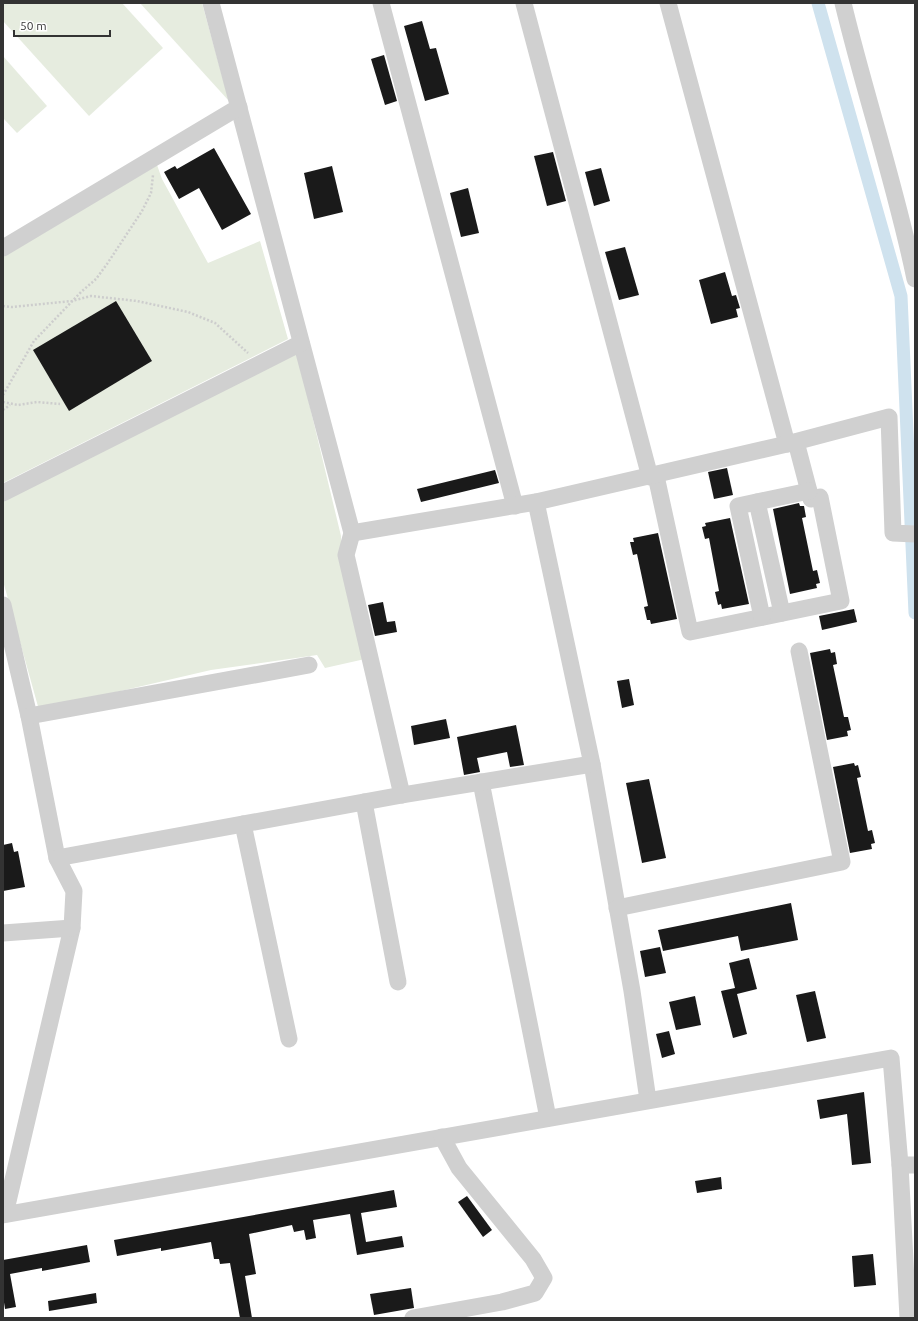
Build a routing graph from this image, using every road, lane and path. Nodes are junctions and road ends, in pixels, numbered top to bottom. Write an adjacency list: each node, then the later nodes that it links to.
1 (211, 3): 6 (street)
2 (381, 3): 25 (street)
3 (524, 3): 20 (street)
4 (668, 3): 19 (street)
5 (843, 3): 9 (street)
6 (239, 108): 7 (street); 12 (street)
7 (150, 160): 8 (street); 10 (path)
8 (3, 248)
9 (915, 279)
10 (72, 301): 11 (path); 13 (path); 14 (path)
11 (3, 306)
12 (301, 343): 13 (street); 26 (street)
13 (264, 362): 22 (street)
14 (3, 395)
15 (3, 402): 17 (path)
16 (60, 404): 17 (path)
17 (11, 405): 18 (path)
18 (3, 410)
19 (792, 443): 20 (street); 21 (street); 27 (street)
20 (653, 476): 23 (street); 30 (street)
21 (809, 491): 24 (street); 28 (street)
22 (3, 493)
23 (536, 502): 25 (street); 34 (street)
24 (757, 502): 28 (street); 30 (street)
25 (515, 506): 26 (street)
26 (352, 533): 36 (street)
27 (915, 534)
28 (782, 613): 30 (street)
29 (4, 615): 33 (street)
30 (762, 617)
31 (794, 655): 40 (street)
32 (309, 665): 33 (street)
33 (30, 716): 39 (street)
34 (592, 764): 35 (street); 40 (street)
35 (481, 782): 36 (street); 46 (street)
36 (402, 795): 37 (street)
37 (364, 802): 38 (street); 43 (street)
38 (243, 824): 39 (street); 44 (street)
39 (57, 858): 41 (street)
40 (617, 908): 45 (street)
41 (72, 928): 42 (street); 49 (street)
42 (3, 933)
43 (398, 982)
44 (289, 1039)
45 (648, 1100): 46 (street); 48 (street)
46 (548, 1118): 47 (street)
47 (442, 1137): 49 (street); 50 (street)
48 (908, 1165): 51 (street)
49 (4, 1215)
50 (413, 1318)
51 (908, 1318)

